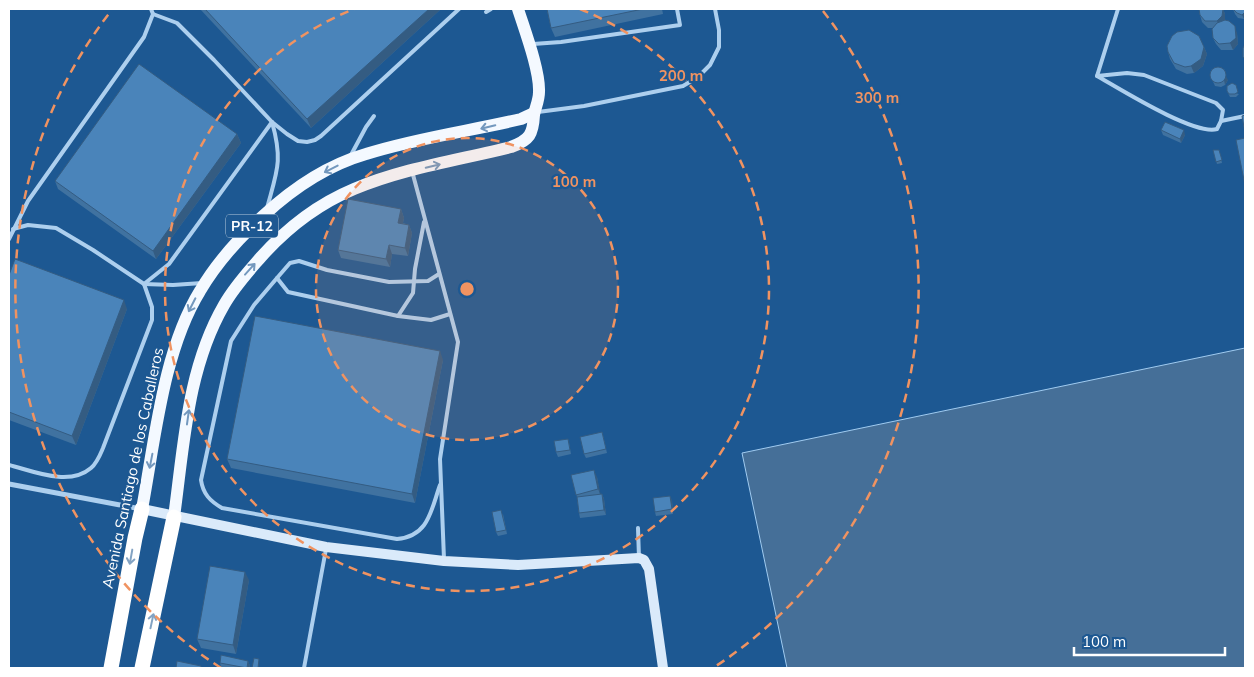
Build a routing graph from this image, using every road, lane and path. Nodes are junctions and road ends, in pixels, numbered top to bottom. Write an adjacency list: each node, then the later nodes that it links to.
1 (151, 9): 9 (lane)
2 (459, 9): 16 (lane)
3 (491, 9): 8 (lane)
4 (518, 9): 10 (main road, PR-12)
5 (677, 9): 10 (lane)
6 (715, 9): 12 (lane)
7 (1118, 9): 11 (lane)
8 (486, 12)
9 (153, 14): 16 (lane); 21 (lane)
10 (528, 44): 12 (main road, PR-12)
11 (1097, 76): 15 (lane); 15 (lane)
12 (534, 113): 17 (main road, Avenida Santiago de los Caballeros / PR-12, one-way to 17); 18 (main road, PR-12, one-way to 12)
13 (374, 116): 17 (lane)
14 (1245, 116): 15 (lane)
15 (1221, 121)
16 (272, 122): 19 (lane); 27 (lane)
17 (348, 160): 19 (main road, Avenida Santiago de los Caballeros / PR-12, one-way to 19)
18 (412, 171): 20 (lane); 34 (main road, PR-12, one-way to 18)
19 (265, 214): 26 (main road, Avenida Santiago de los Caballeros / PR-12)
20 (425, 220): 23 (lane); 25 (lane)
21 (13, 230): 22 (lane); 27 (lane)
22 (9, 239)
23 (439, 274): 25 (lane); 28 (lane)
24 (277, 278): 25 (lane); 29 (lane); 32 (lane)
25 (414, 280): 29 (lane)
26 (205, 283): 27 (lane); 33 (main road, Avenida Santiago de los Caballeros / PR-12, one-way to 33)
27 (144, 284): 30 (lane)
28 (450, 314): 29 (lane); 32 (lane)
29 (398, 316)
30 (9, 465)
31 (9, 484): 33 (street)
32 (440, 485): 38 (lane)
33 (142, 509): 34 (street); 39 (highway, Avenida Santiago de los Caballeros / PR-12, one-way to 39)
34 (174, 517): 36 (street); 40 (highway, PR-12, one-way to 34)
35 (638, 528): 37 (lane)
36 (326, 547): 38 (street); 41 (lane)
37 (639, 558): 38 (street); 42 (street)
38 (444, 562)
39 (111, 668)
40 (142, 668)
41 (304, 668)
42 (663, 668)

